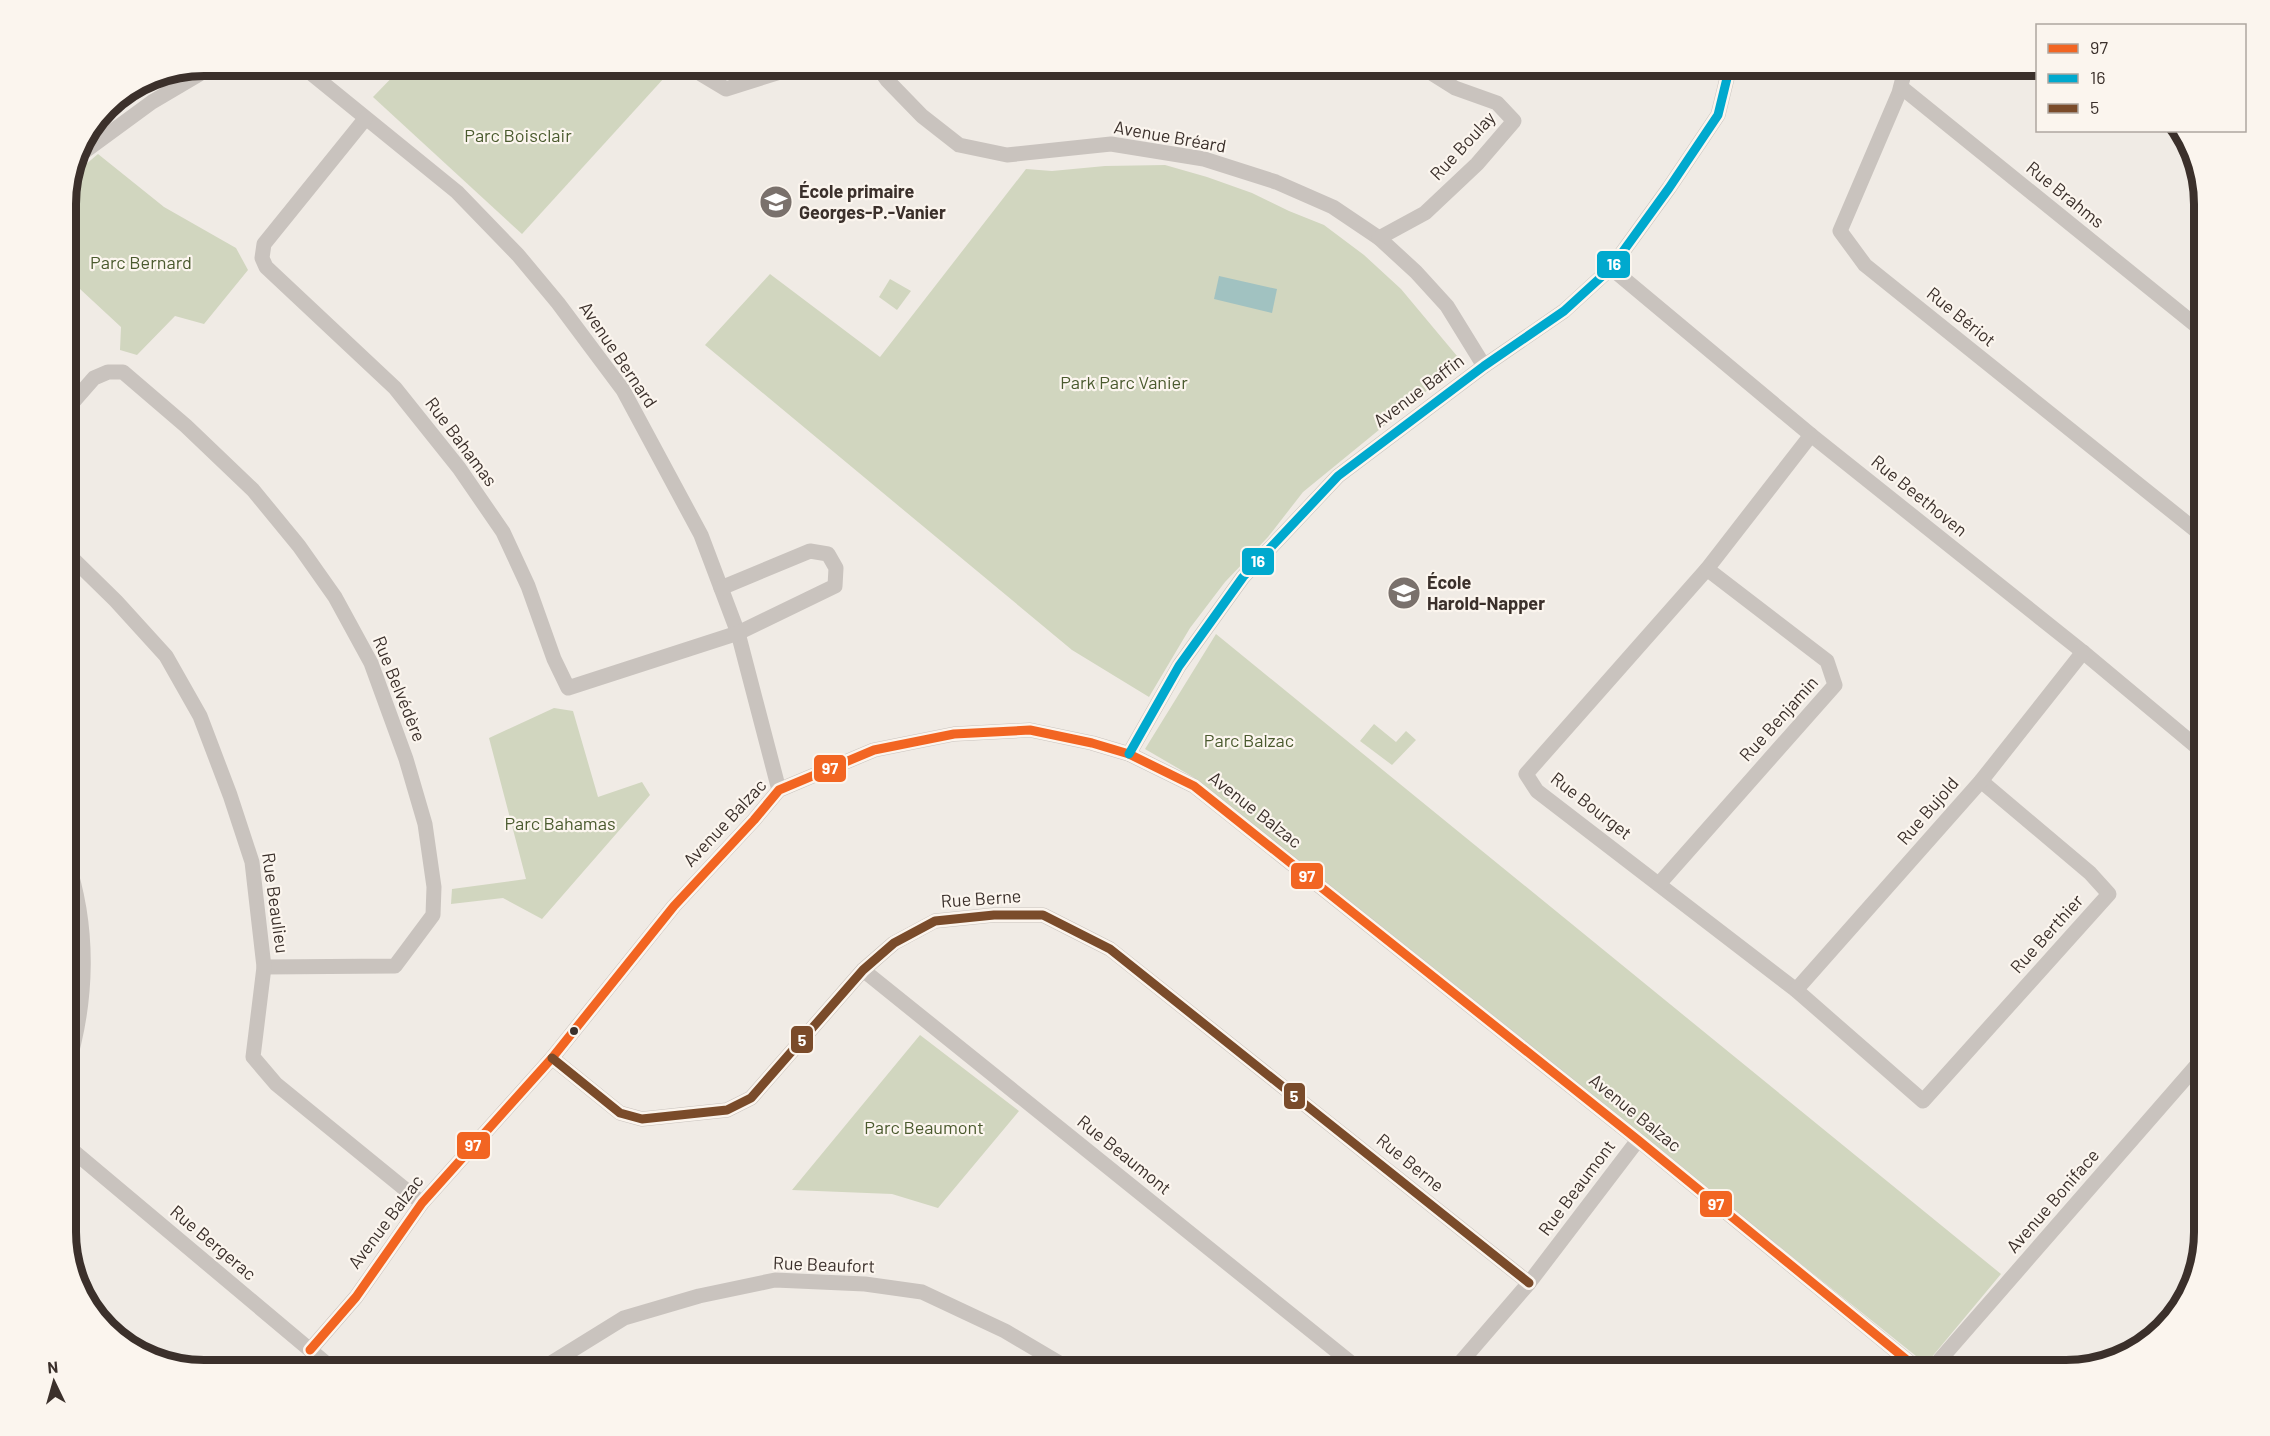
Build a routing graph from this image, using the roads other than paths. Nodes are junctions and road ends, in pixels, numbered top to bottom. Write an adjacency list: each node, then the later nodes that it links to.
1 (194, 77): 11 (street)
2 (315, 77): 10 (street, Avenue Bernard)
3 (706, 77): 4 (street)
4 (765, 77)
5 (885, 77): 12 (street, Avenue Bréard)
6 (1438, 77): 12 (street, Rue Boulay)
7 (1727, 77): 13 (street, Avenue Baffin)
8 (1903, 77): 9 (street, Rue Bériot)
9 (1901, 87): 14 (street, Rue Brahms); 18 (street, Rue Bériot)
10 (365, 119): 21 (street, Avenue Bernard); 22 (street, Rue Bahamas)
11 (91, 147)
12 (1379, 238): 15 (street, Avenue Bréard)
13 (1611, 268): 15 (street, Avenue Baffin); 17 (street, Rue Beethoven)
14 (2193, 323)
15 (1484, 366): 25 (street, Avenue Baffin)
16 (77, 397): 30 (street, Rue Belvédère)
17 (1811, 435): 20 (street, Rue Bourget); 23 (street, Rue Beethoven)
18 (2193, 528)
19 (77, 563): 30 (street, Rue Beaulieu)
20 (1707, 569): 28 (street, Rue Benjamin); 28 (street, Rue Bourget)
21 (721, 588): 22 (street, Avenue Bernard); 22 (street)
22 (738, 633): 27 (street, Avenue Bernard)
23 (2083, 652): 24 (street, Rue Beethoven); 26 (street, Rue Bujold)
24 (2194, 744)
25 (1129, 754): 27 (street, Avenue Balzac); 37 (street, Avenue Balzac)
26 (1981, 781): 32 (street, Rue Bujold); 36 (street, Rue Berthier)
27 (779, 790): 34 (street, Avenue Balzac)
28 (1659, 885): 32 (street, Rue Bourget)
29 (77, 903): 33 (street)
30 (264, 967): 39 (street, Rue Beaulieu)
31 (863, 970): 34 (street, Rue Berne); 40 (street, Rue Berne); 45 (street, Rue Beaumont)
32 (1796, 990): 36 (street, Rue Bourget)
33 (77, 1026)
34 (552, 1058): 39 (street, Avenue Balzac)
35 (2194, 1069): 48 (street, Avenue Boniface)
36 (1923, 1101)
37 (1638, 1140): 40 (street, Rue Beaumont); 47 (street, Avenue Balzac)
38 (77, 1154): 41 (street, Rue Bergerac)
39 (422, 1203): 41 (street, Avenue Balzac)
40 (1529, 1283): 46 (street, Rue Beaumont)
41 (310, 1350): 42 (street, Rue Bergerac)
42 (322, 1360)
43 (556, 1360): 44 (street, Rue Beaufort)
44 (1054, 1360)
45 (1348, 1360)
46 (1463, 1360)
47 (1907, 1360)
48 (1941, 1360)

